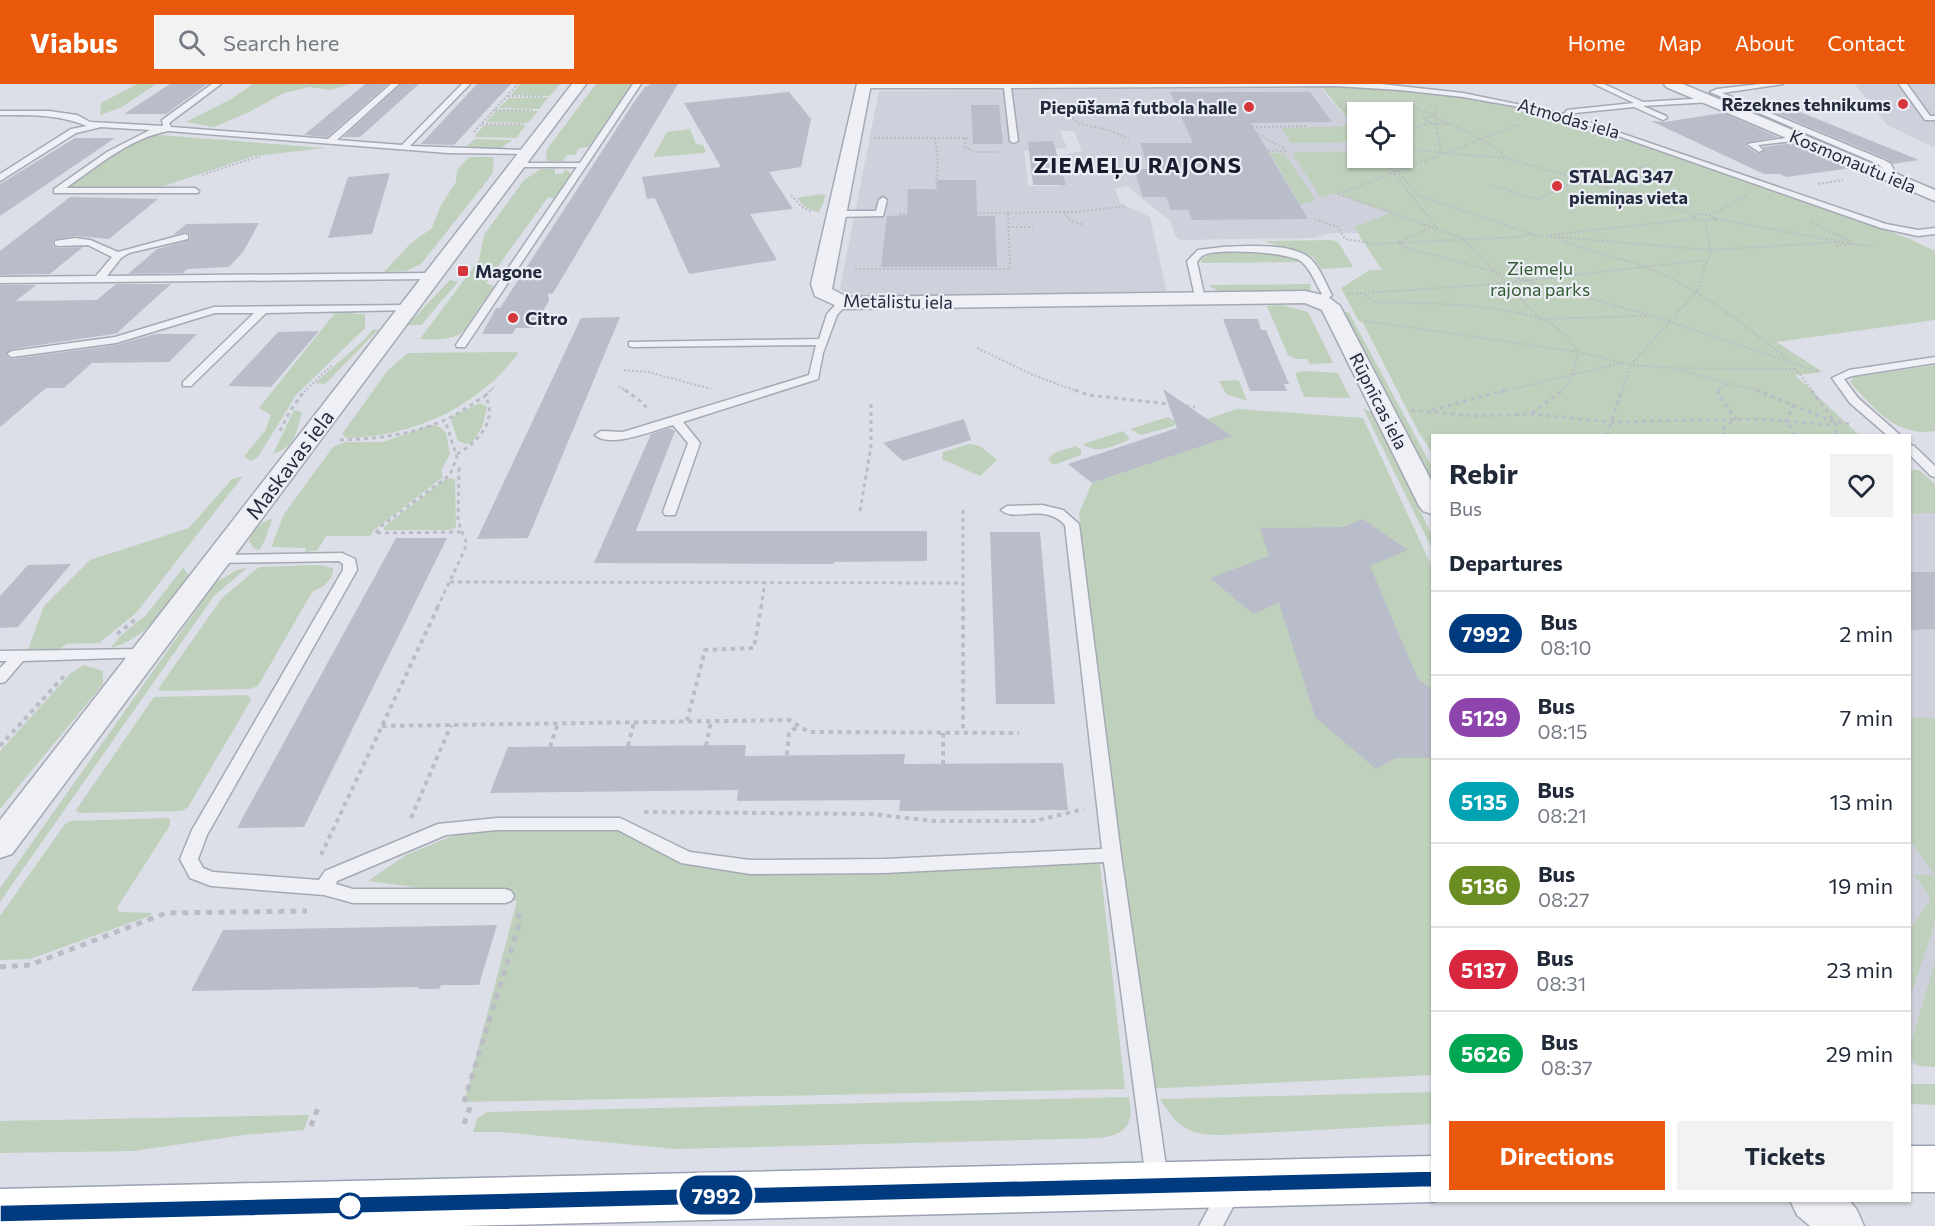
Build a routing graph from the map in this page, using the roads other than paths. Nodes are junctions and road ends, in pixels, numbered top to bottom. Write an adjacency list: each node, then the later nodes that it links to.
1 (217, 84): 21 (lane)
2 (395, 84): 24 (lane)
3 (466, 84): 25 (lane)
4 (579, 84): 27 (street, Maskavas iela)
5 (637, 84): 28 (lane)
6 (1598, 84): 14 (lane)
7 (1671, 84): 13 (street, Kosmonautu iela)
8 (1779, 84): 13 (lane)
9 (1903, 84): 18 (lane)
10 (864, 85): 12 (lane, Atmodas iela); 34 (street, Metālistu iela)
11 (1185, 85): 12 (lane, Atmodas iela); 16 (lane, Atmodas iela)
12 (1006, 86): 23 (lane)
13 (1705, 95): 14 (lane); 22 (street, Kosmonautu iela); 29 (lane)
14 (1638, 104): 16 (lane); 17 (lane)
15 (0, 113): 19 (lane)
16 (1561, 114): 36 (lane, Atmodas iela)
17 (1663, 118)
18 (1931, 118): 20 (lane)
19 (101, 125): 21 (lane); 30 (lane)
20 (1935, 126)
21 (168, 129): 24 (lane); 31 (lane)
22 (1798, 138): 26 (lane); 29 (street, Kosmonautu iela)
23 (1014, 141)
24 (330, 142): 25 (lane)
25 (403, 148): 27 (lane)
26 (1759, 150)
27 (521, 158): 28 (lane); 41 (street, Maskavas iela)
28 (582, 165): 51 (lane)
29 (1883, 174): 32 (street, Kosmonautu iela)
30 (0, 178)
31 (195, 191)
32 (1935, 196)
33 (883, 200): 34 (lane)
34 (835, 214): 46 (street, Metālistu iela)
35 (1935, 231): 36 (lane, Atmodas iela)
36 (1918, 233): 38 (lane)
37 (185, 237): 40 (lane)
38 (1935, 238)
39 (58, 243): 40 (lane)
40 (118, 256): 42 (lane)
41 (431, 276): 42 (lane); 47 (street, Maskavas iela)
42 (99, 279): 43 (lane)
43 (2, 281)
44 (1323, 297): 45 (street, Metālistu iela); 45 (lane); 60 (street, Rūpnīcas iela)
45 (1195, 299): 46 (street, Metālistu iela)
46 (843, 303): 49 (lane)
47 (407, 308): 48 (lane); 63 (street, Maskavas iela)
48 (263, 310): 52 (lane); 54 (lane)
49 (823, 342): 50 (lane); 55 (lane)
50 (633, 344)
51 (461, 345)
52 (12, 354)
53 (1935, 360): 56 (lane)
54 (187, 384)
55 (675, 420): 57 (lane); 62 (lane)
56 (1891, 432)
57 (601, 435)
58 (1911, 450): 59 (lane)
59 (1935, 473)
60 (1431, 504)
61 (1007, 510): 69 (lane)
62 (670, 512)
63 (218, 559): 64 (street, Maskavas iela); 70 (lane)
64 (145, 654): 66 (lane); 68 (street, Maskavas iela)
65 (0, 656): 66 (lane)
66 (19, 656): 67 (lane)
67 (0, 678)
68 (0, 846)
69 (1112, 855): 70 (lane); 76 (lane)
70 (315, 887): 71 (lane)
71 (511, 904)
72 (1911, 1169): 73 (main road)
73 (1935, 1169)
74 (1431, 1179): 75 (main road)
75 (1236, 1183): 76 (main road); 79 (lane)
76 (1158, 1185): 78 (main road)
77 (1816, 1202): 80 (street)
78 (0, 1213)
79 (1210, 1226)
80 (1841, 1226)

